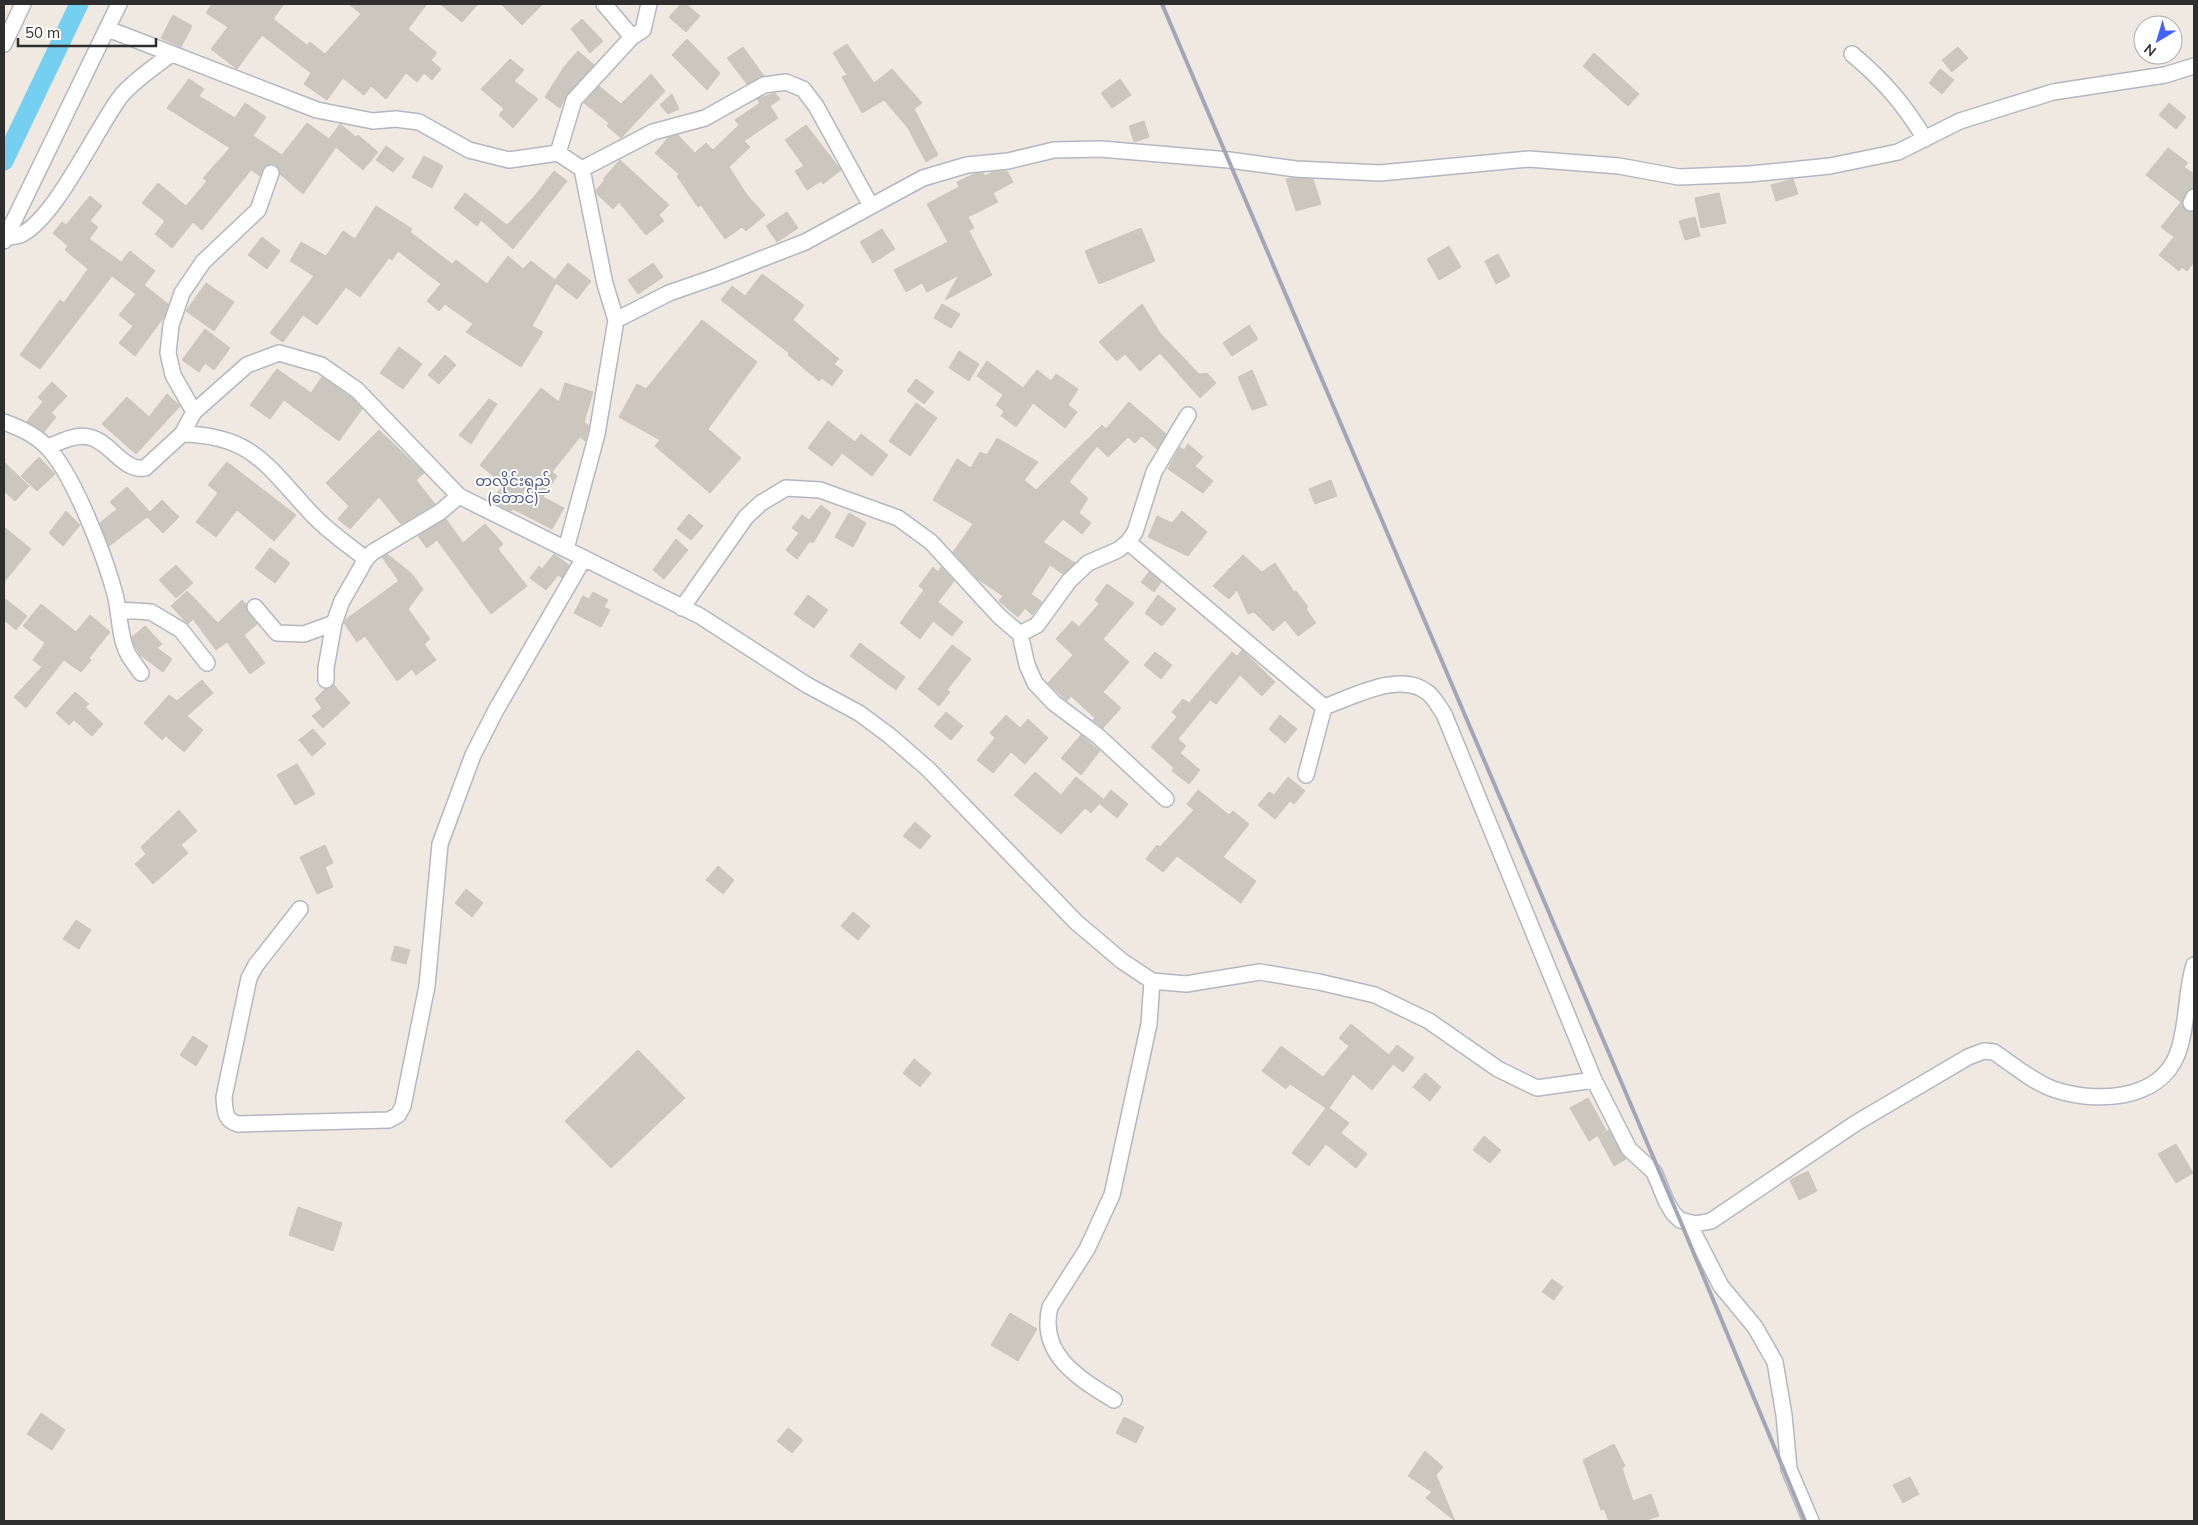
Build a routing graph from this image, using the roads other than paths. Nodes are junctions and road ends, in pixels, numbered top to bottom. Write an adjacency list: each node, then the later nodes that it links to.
1 (23, 4): 7 (street)
2 (119, 4): 5 (street)
3 (604, 4): 6 (street)
4 (650, 4): 6 (street)
5 (108, 29): 8 (street); 16 (street)
6 (632, 37): 12 (street)
7 (4, 44)
8 (171, 54): 12 (street); 16 (street)
9 (1852, 54): 11 (street)
10 (2194, 66): 11 (street)
11 (1925, 139): 15 (street)
12 (558, 153): 13 (street)
13 (582, 169): 15 (street); 17 (street)
14 (271, 172): 18 (street)
15 (870, 206): 17 (street)
16 (4, 239)
17 (616, 320): 25 (street)
18 (194, 412): 21 (street); 23 (street)
19 (1188, 416): 24 (street)
20 (4, 422): 22 (street)
21 (182, 434): 22 (street); 27 (street)
22 (48, 447): 30 (street)
23 (459, 496): 25 (street); 27 (street)
24 (1128, 542): 32 (street); 36 (street)
25 (566, 549): 26 (street)
26 (584, 558): 29 (street); 39 (street)
27 (366, 559): 31 (street)
28 (255, 607): 31 (street)
29 (682, 608): 32 (street); 41 (street)
30 (118, 610): 33 (street); 34 (street)
31 (334, 623): 35 (street)
32 (1020, 634): 38 (street)
33 (207, 662)
34 (141, 673)
35 (326, 680)
36 (1324, 707): 37 (street); 42 (street)
37 (1306, 775)
38 (1166, 800)
39 (300, 909)
40 (2194, 965): 43 (street)
41 (1152, 981): 42 (street); 44 (street)
42 (1594, 1080): 43 (street)
43 (1688, 1222): 45 (street)
44 (1114, 1400)
45 (1811, 1521)

